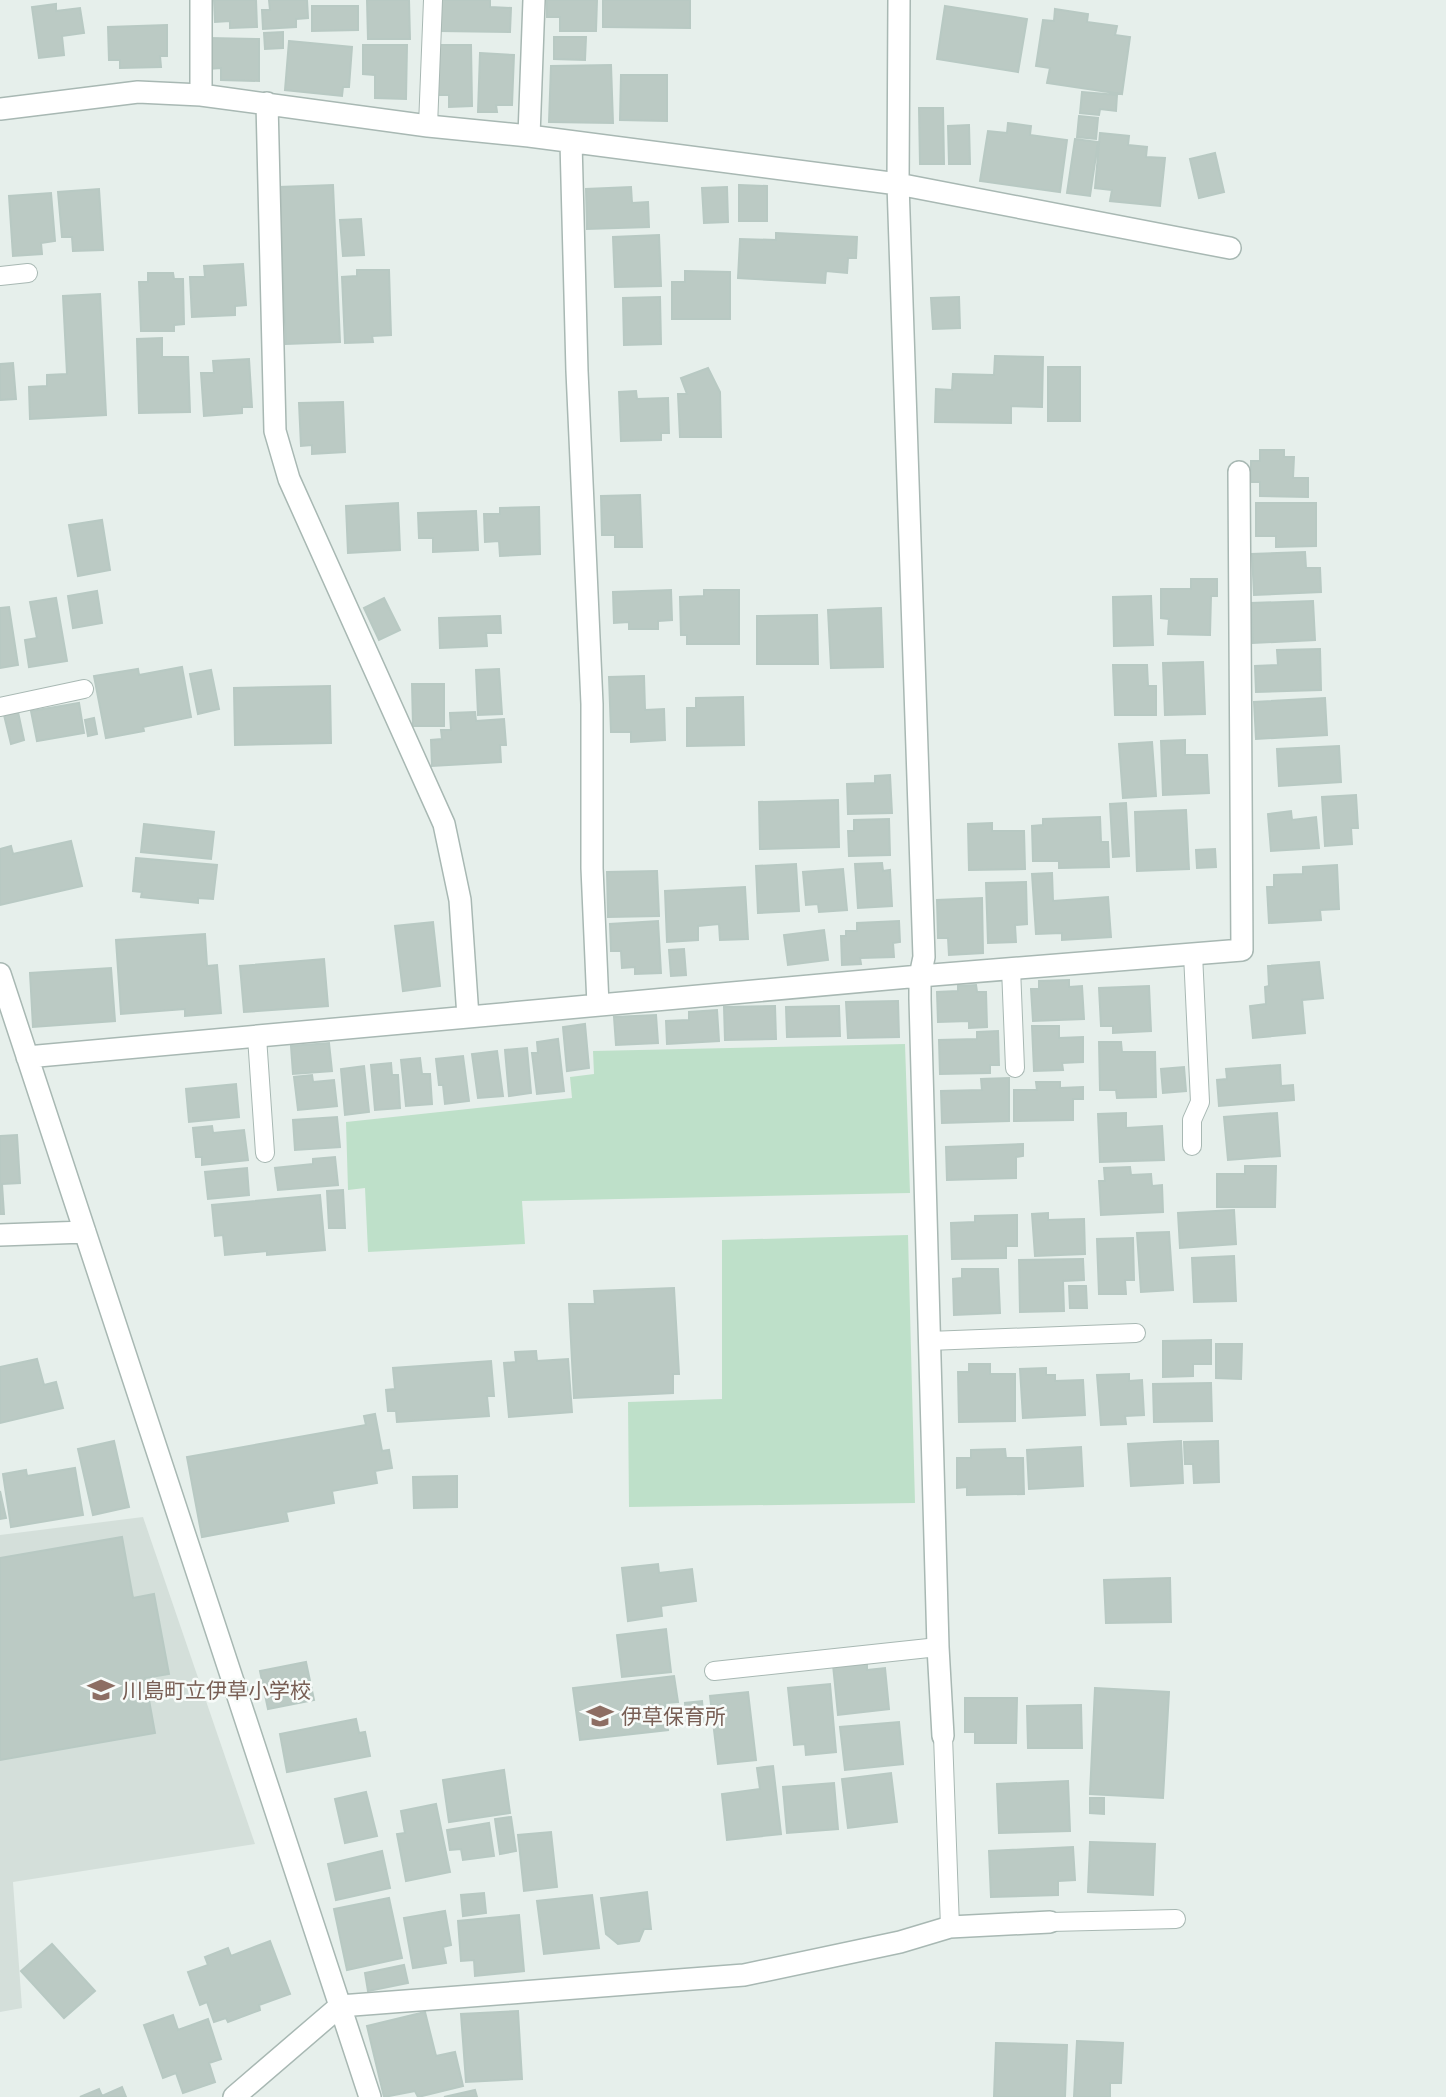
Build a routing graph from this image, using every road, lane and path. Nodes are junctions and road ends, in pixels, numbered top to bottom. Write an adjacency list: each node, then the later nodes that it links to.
1 (201, 0): 5 (street)
2 (433, 0): 8 (lane)
3 (534, 0): 9 (street)
4 (900, 0): 11 (street)
5 (201, 95): 6 (street); 7 (street)
6 (268, 103): 8 (street); 23 (street)
7 (0, 109)
8 (428, 126): 9 (street)
9 (529, 136): 10 (street)
10 (571, 142): 11 (street); 22 (street)
11 (898, 184): 12 (street); 21 (street)
12 (1230, 248)
13 (28, 273): 14 (lane)
14 (0, 276)
15 (1239, 472): 18 (street)
16 (84, 689): 17 (lane)
17 (0, 707)
18 (1193, 954): 19 (street); 27 (lane)
19 (1011, 968): 21 (street); 26 (lane)
20 (0, 974): 25 (street)
21 (920, 976): 22 (street); 32 (street)
22 (598, 1005): 23 (street)
23 (468, 1017): 24 (street)
24 (257, 1037): 25 (street); 28 (lane)
25 (27, 1057): 29 (street)
26 (1015, 1068)
27 (1192, 1146)
28 (265, 1153)
29 (85, 1232): 30 (street); 39 (street)
30 (0, 1235)
31 (1136, 1333): 32 (lane)
32 (929, 1341): 33 (street)
33 (938, 1647): 34 (lane); 35 (street)
34 (714, 1671)
35 (943, 1736): 38 (lane)
36 (1176, 1919): 37 (lane)
37 (1050, 1922): 38 (street)
38 (950, 1927): 39 (street)
39 (340, 2006): 40 (street); 41 (street)
40 (234, 2097)
41 (370, 2097)

